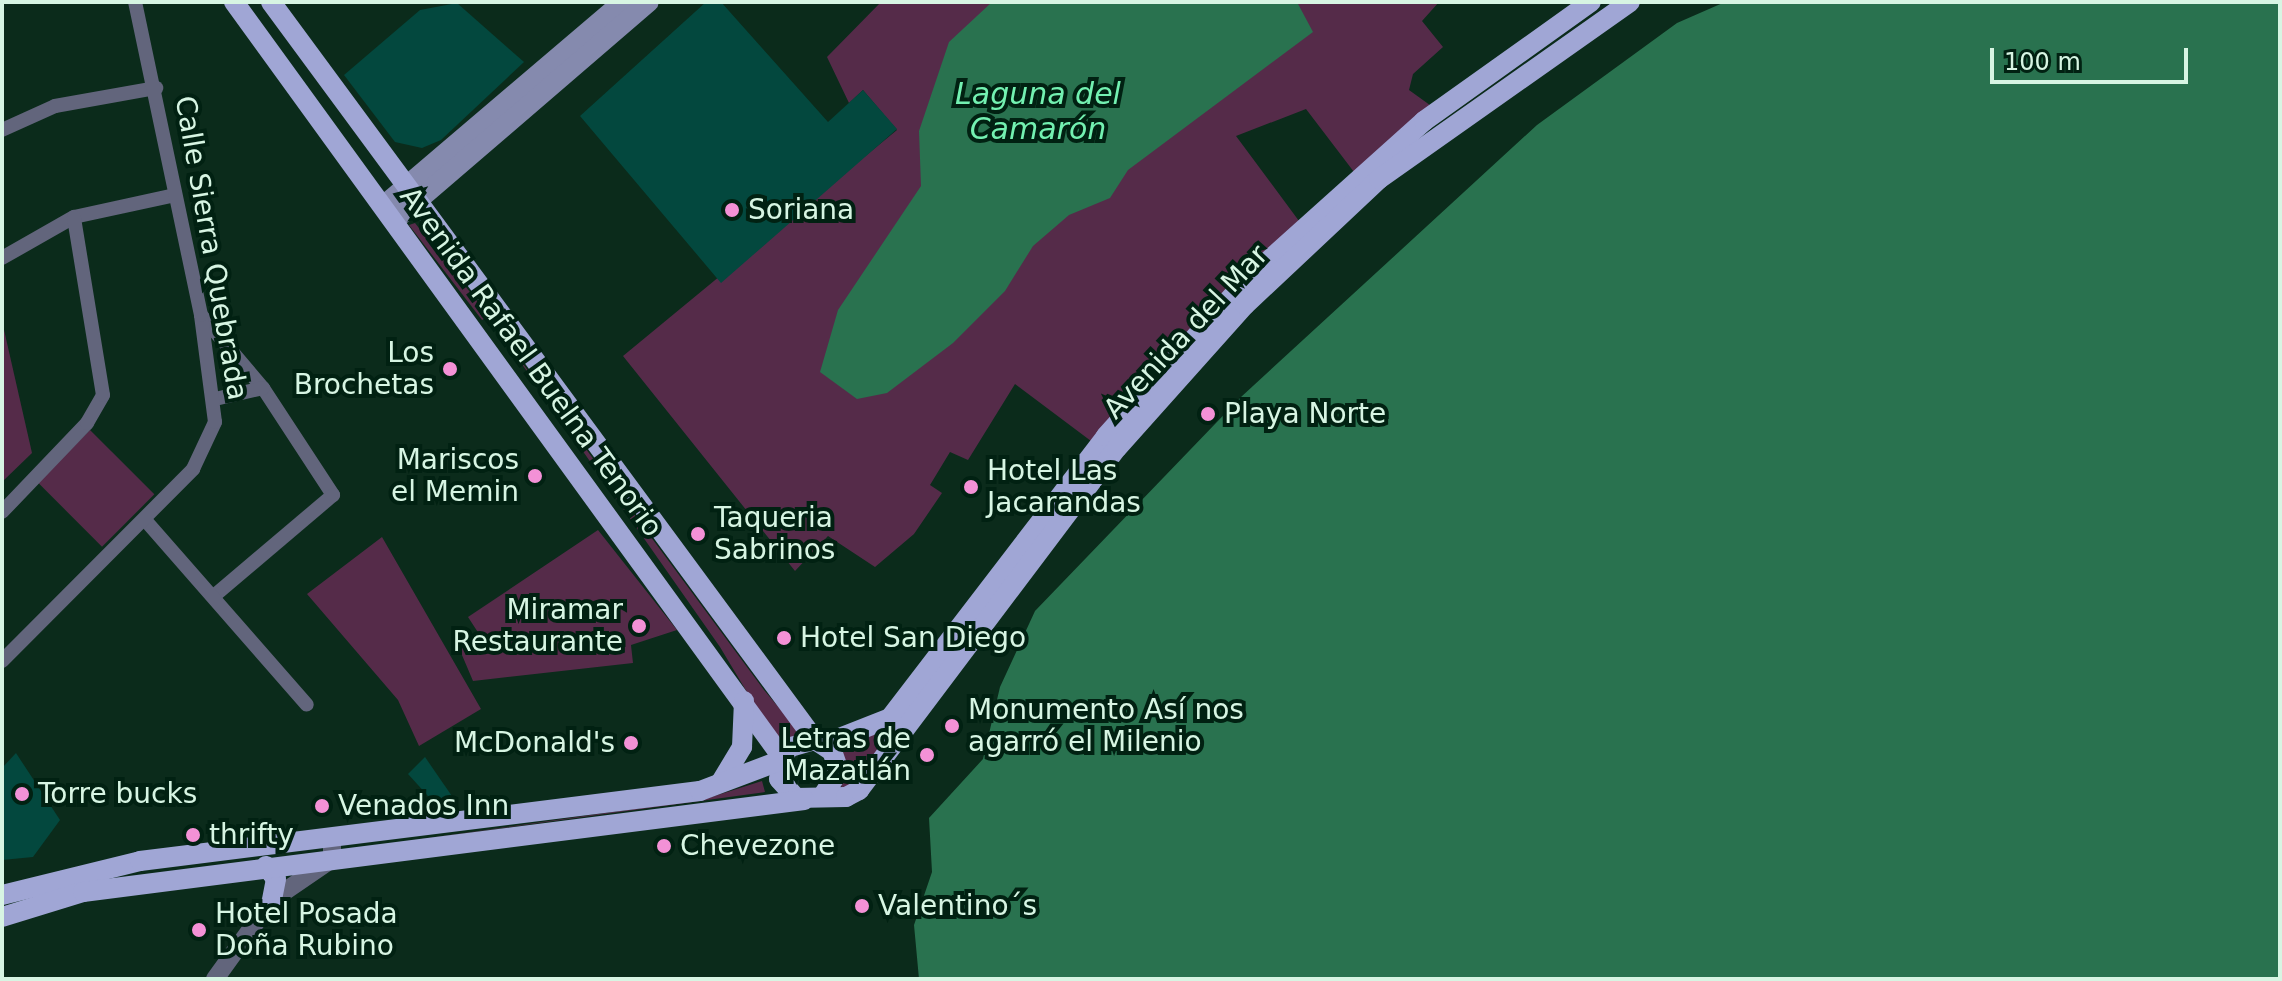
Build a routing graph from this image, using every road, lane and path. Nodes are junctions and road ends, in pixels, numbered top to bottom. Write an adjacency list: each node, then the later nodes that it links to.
1 (135, 2): 8 (street, Calle Sierra Quebrada)
2 (234, 2): 12 (main road, Avenida Rafael Buelna Tenorio)
3 (271, 2): 10 (main road, Avenida Rafael Buelna Tenorio)
4 (623, 2): 10 (main road)
5 (649, 2): 10 (main road)
6 (1591, 2): 24 (main road, Avenida del Mar)
7 (1630, 2): 27 (main road, Avenida del Mar)
8 (156, 88): 9 (street); 11 (street, Calle Sierra Quebrada)
9 (2, 130)
10 (412, 194): 12 (main road); 24 (main road, Avenida Rafael Buelna Tenorio)
11 (175, 195): 13 (street); 15 (street, Calle Sierra Quebrada)
12 (388, 214): 22 (main road, Avenida Rafael Buelna Tenorio)
13 (74, 217): 14 (street); 18 (street)
14 (2, 258)
15 (201, 315): 16 (street); 17 (street, Calle Sierra Quebrada)
16 (263, 388): 17 (street); 20 (street)
17 (215, 399): 19 (street, Calle Sierra Quebrada)
18 (2, 512)
19 (146, 521): 20 (street); 21 (street, Calle Sierra Quebrada)
20 (214, 596): 23 (street)
21 (2, 661)
22 (743, 697): 25 (main road, Avenida Rafael Buelna Tenorio); 26 (main road)
23 (307, 705)
24 (820, 742): 25 (main road); 27 (main road)
25 (780, 759): 26 (main road); 27 (main road)
26 (718, 785): 28 (main road)
27 (813, 798): 29 (main road, Avenida del Mar)
28 (332, 838): 29 (street); 31 (main road)
29 (332, 859): 30 (main road, Avenida del Mar); 32 (street)
30 (266, 866): 32 (main road); 33 (main road, Avenida del Mar)
31 (2, 895)
32 (272, 900): 34 (street)
33 (2, 917)
34 (215, 979)

